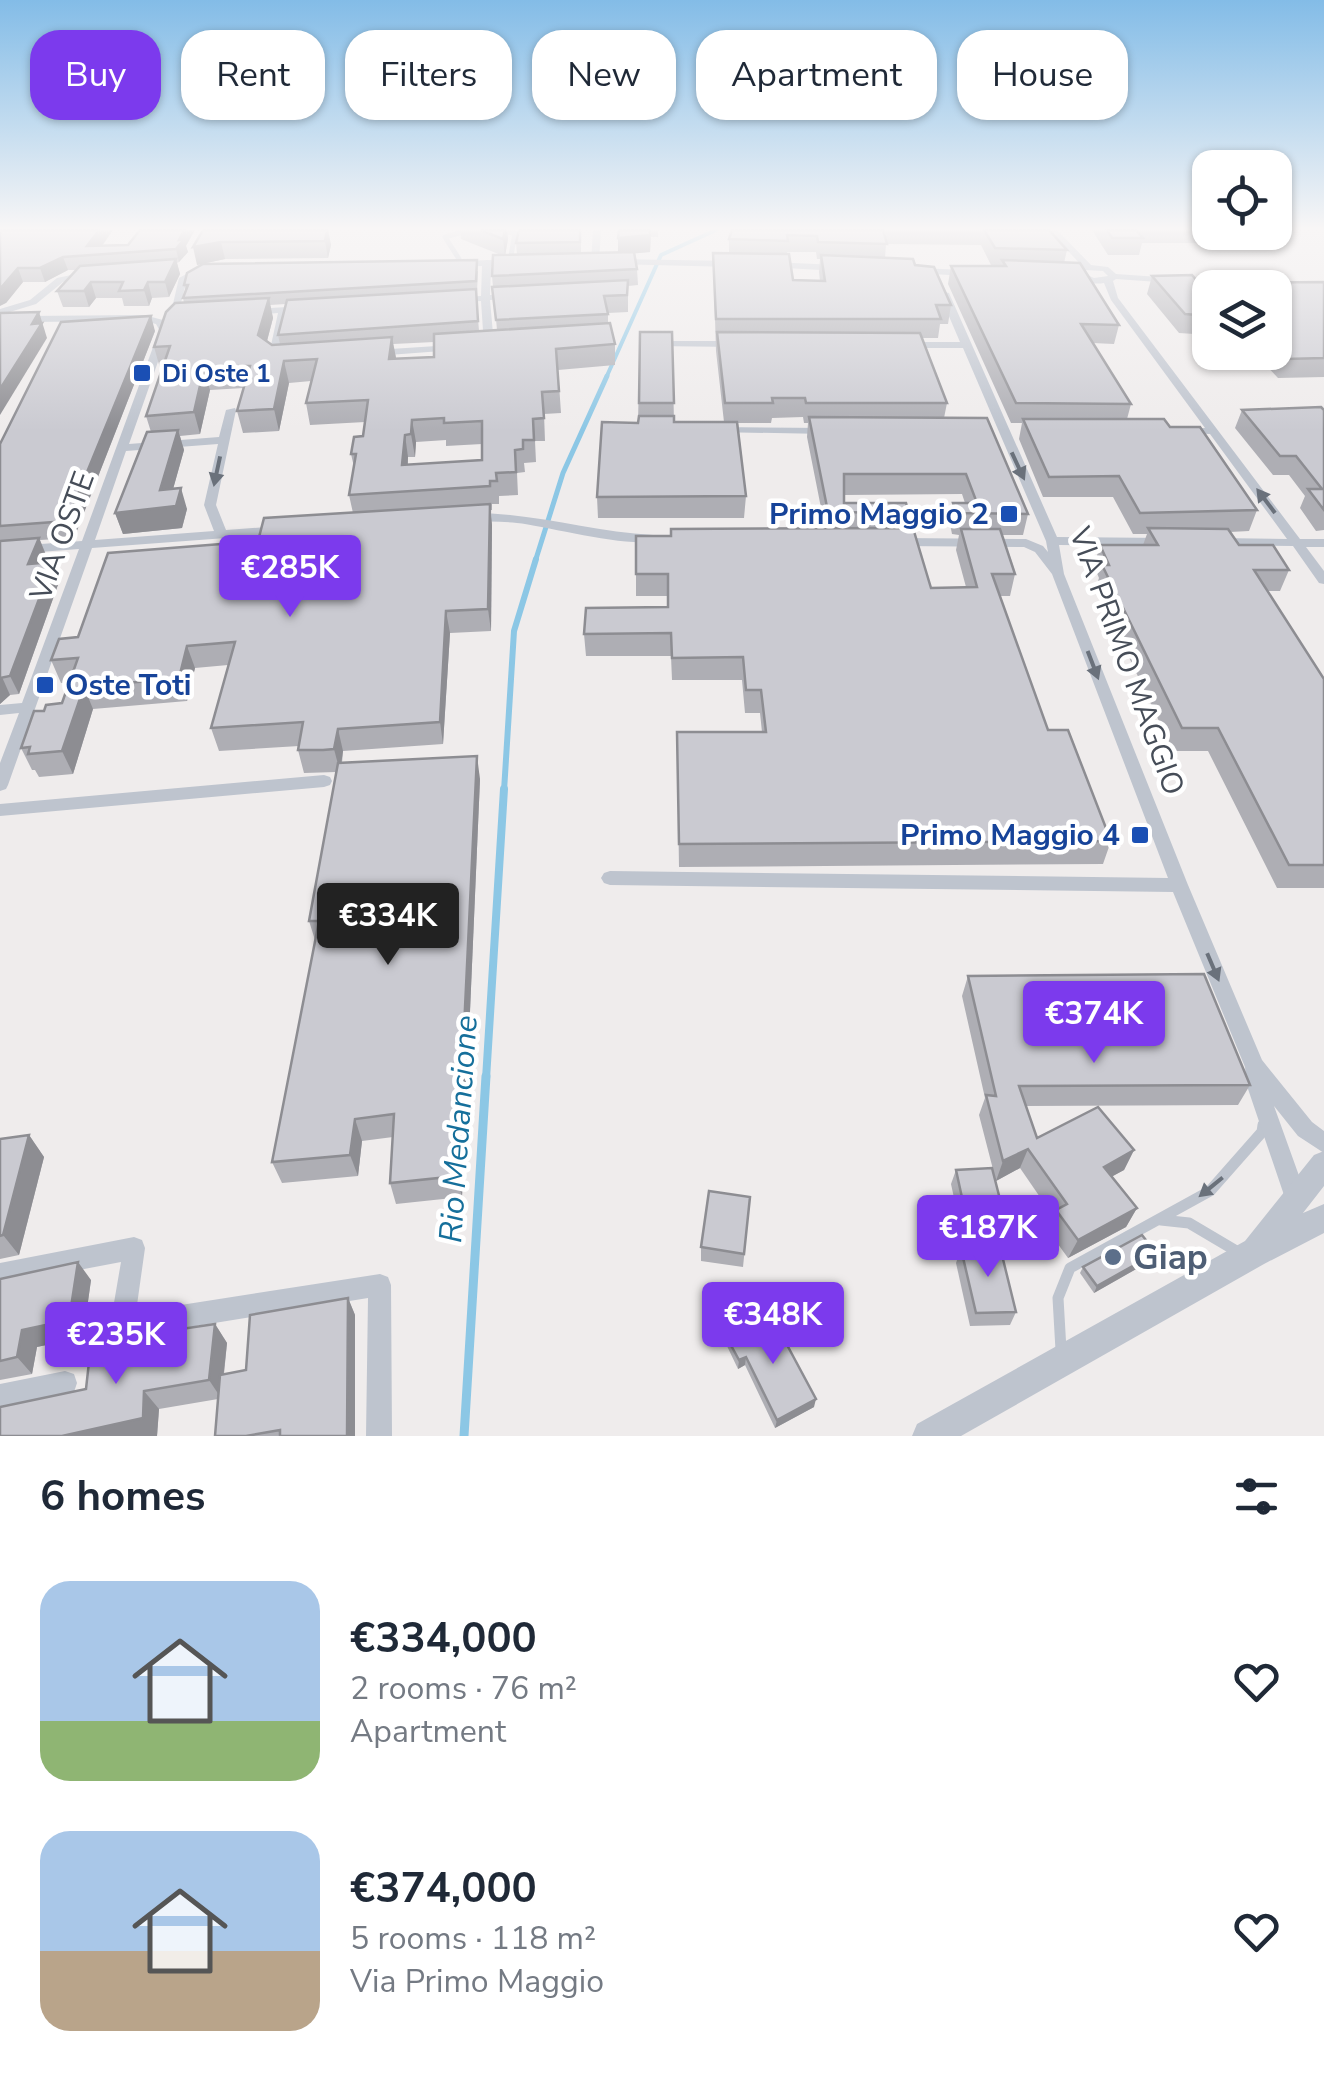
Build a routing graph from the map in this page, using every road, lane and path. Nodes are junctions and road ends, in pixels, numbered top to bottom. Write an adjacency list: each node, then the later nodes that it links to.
1 (39, 297): 8 (street)
2 (179, 297): 11 (street, VIA OSTE)
3 (501, 297): 6 (street)
4 (945, 297): 24 (street, VIA PRIMO MAGGIO)
5 (1114, 297): 30 (street)
6 (486, 298): 7 (street); 22 (street)
7 (449, 300)
8 (33, 302): 13 (street); 14 (street)
9 (318, 308): 10 (street)
10 (283, 312): 12 (street); 26 (street)
11 (177, 313): 16 (street); 18 (street, VIA OSTE)
12 (236, 313)
13 (0, 315): 14 (street)
14 (60, 318): 15 (street)
15 (78, 318): 16 (street); 17 (street)
16 (144, 318): 18 (street)
17 (60, 331)
18 (164, 331): 35 (street, VIA OSTE)
19 (506, 344): 22 (street)
20 (656, 344): 21 (street)
21 (756, 344)
22 (489, 345): 25 (street)
23 (896, 345): 24 (street)
24 (964, 345): 31 (street, VIA PRIMO MAGGIO)
25 (353, 354)
26 (299, 358)
27 (231, 410): 34 (street)
28 (697, 430): 29 (street)
29 (833, 430)
30 (1214, 430): 33 (street); 44 (street, one-way to 30)
31 (995, 431): 32 (street); 40 (street, VIA PRIMO MAGGIO, one-way to 40)
32 (1020, 431)
33 (1168, 431)
34 (224, 440): 35 (street); 38 (street, one-way to 38)
35 (124, 448): 46 (street, VIA OSTE)
36 (460, 518): 39 (street)
37 (301, 528): 38 (street)
38 (221, 534): 46 (street)
39 (674, 539)
40 (1052, 541): 42 (street); 48 (street, VIA PRIMO MAGGIO)
41 (889, 542): 48 (street)
42 (1188, 542)
43 (1208, 542): 44 (street)
44 (1298, 543): 45 (street); 49 (street)
45 (1324, 543)
46 (88, 545): 47 (street); 50 (street, VIA OSTE)
47 (0, 551)
48 (1058, 574): 56 (street, VIA PRIMO MAGGIO, one-way to 56)
49 (1324, 580)
50 (30, 706): 51 (street); 53 (street, VIA OSTE)
51 (0, 710)
52 (324, 781): 54 (street)
53 (0, 785)
54 (0, 810)
55 (610, 878): 56 (street)
56 (1179, 885): 57 (street, VIA PRIMO MAGGIO, one-way to 57)
57 (1254, 1065): 58 (street, VIA PRIMO MAGGIO); 59 (street, VIA PRIMO MAGGIO)
58 (1266, 1110): 61 (street, VIA PRIMO MAGGIO); 63 (lane, one-way to 63)
59 (1324, 1143)
60 (1324, 1164): 61 (street)
61 (1296, 1198): 64 (street)
62 (1324, 1218): 64 (street)
63 (1156, 1221): 64 (lane); 66 (lane)
64 (1249, 1255): 66 (street)
65 (0, 1274): 70 (street)
66 (1062, 1361): 69 (street)
67 (65, 1383): 68 (street)
68 (0, 1396)
69 (932, 1435)
70 (379, 1436)

